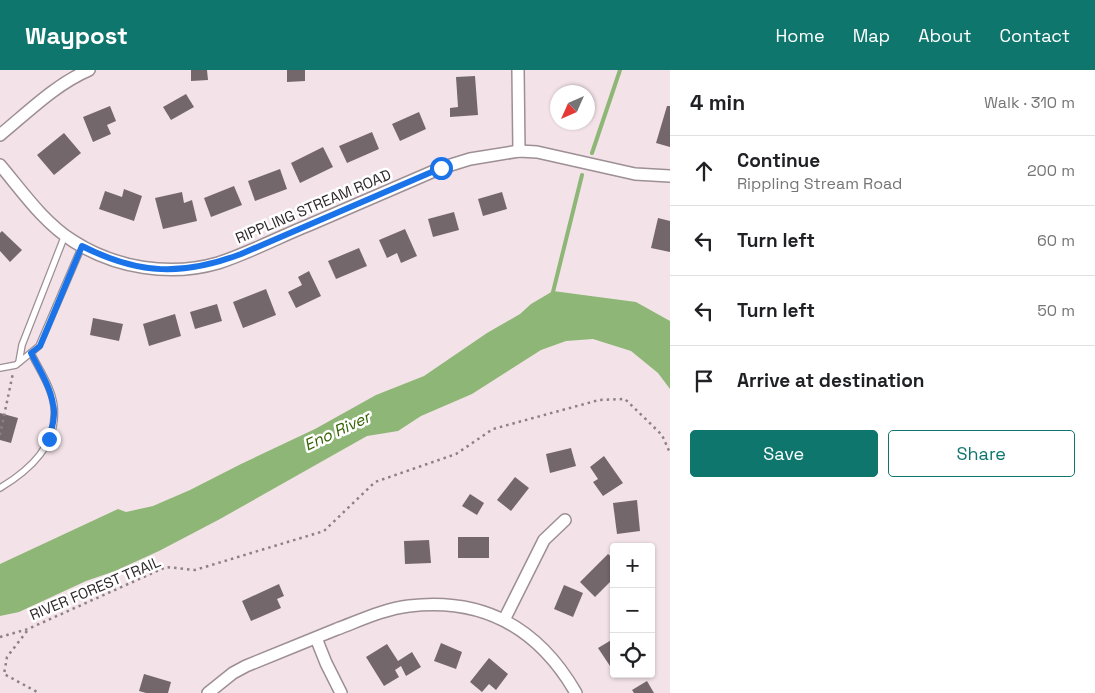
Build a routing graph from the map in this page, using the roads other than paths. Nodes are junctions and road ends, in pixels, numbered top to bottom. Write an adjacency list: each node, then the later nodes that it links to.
1 (89, 70): 3 (street)
2 (518, 70): 4 (street)
3 (0, 135)
4 (519, 151): 6 (street, RIPPLING STREAM ROAD); 8 (street, RIPPLING STREAM ROAD)
5 (0, 165): 7 (street, RIPPLING STREAM ROAD)
6 (670, 176)
7 (65, 235): 8 (street, RIPPLING STREAM ROAD); 10 (lane)
8 (82, 246): 9 (lane)
9 (31, 353): 10 (lane); 12 (lane)
10 (17, 363): 11 (lane)
11 (0, 368)
12 (0, 488)
13 (565, 520): 14 (street)
14 (504, 620): 15 (street); 18 (street)
15 (316, 638): 16 (street); 17 (street)
16 (208, 693)
17 (341, 693)
18 (576, 693)

